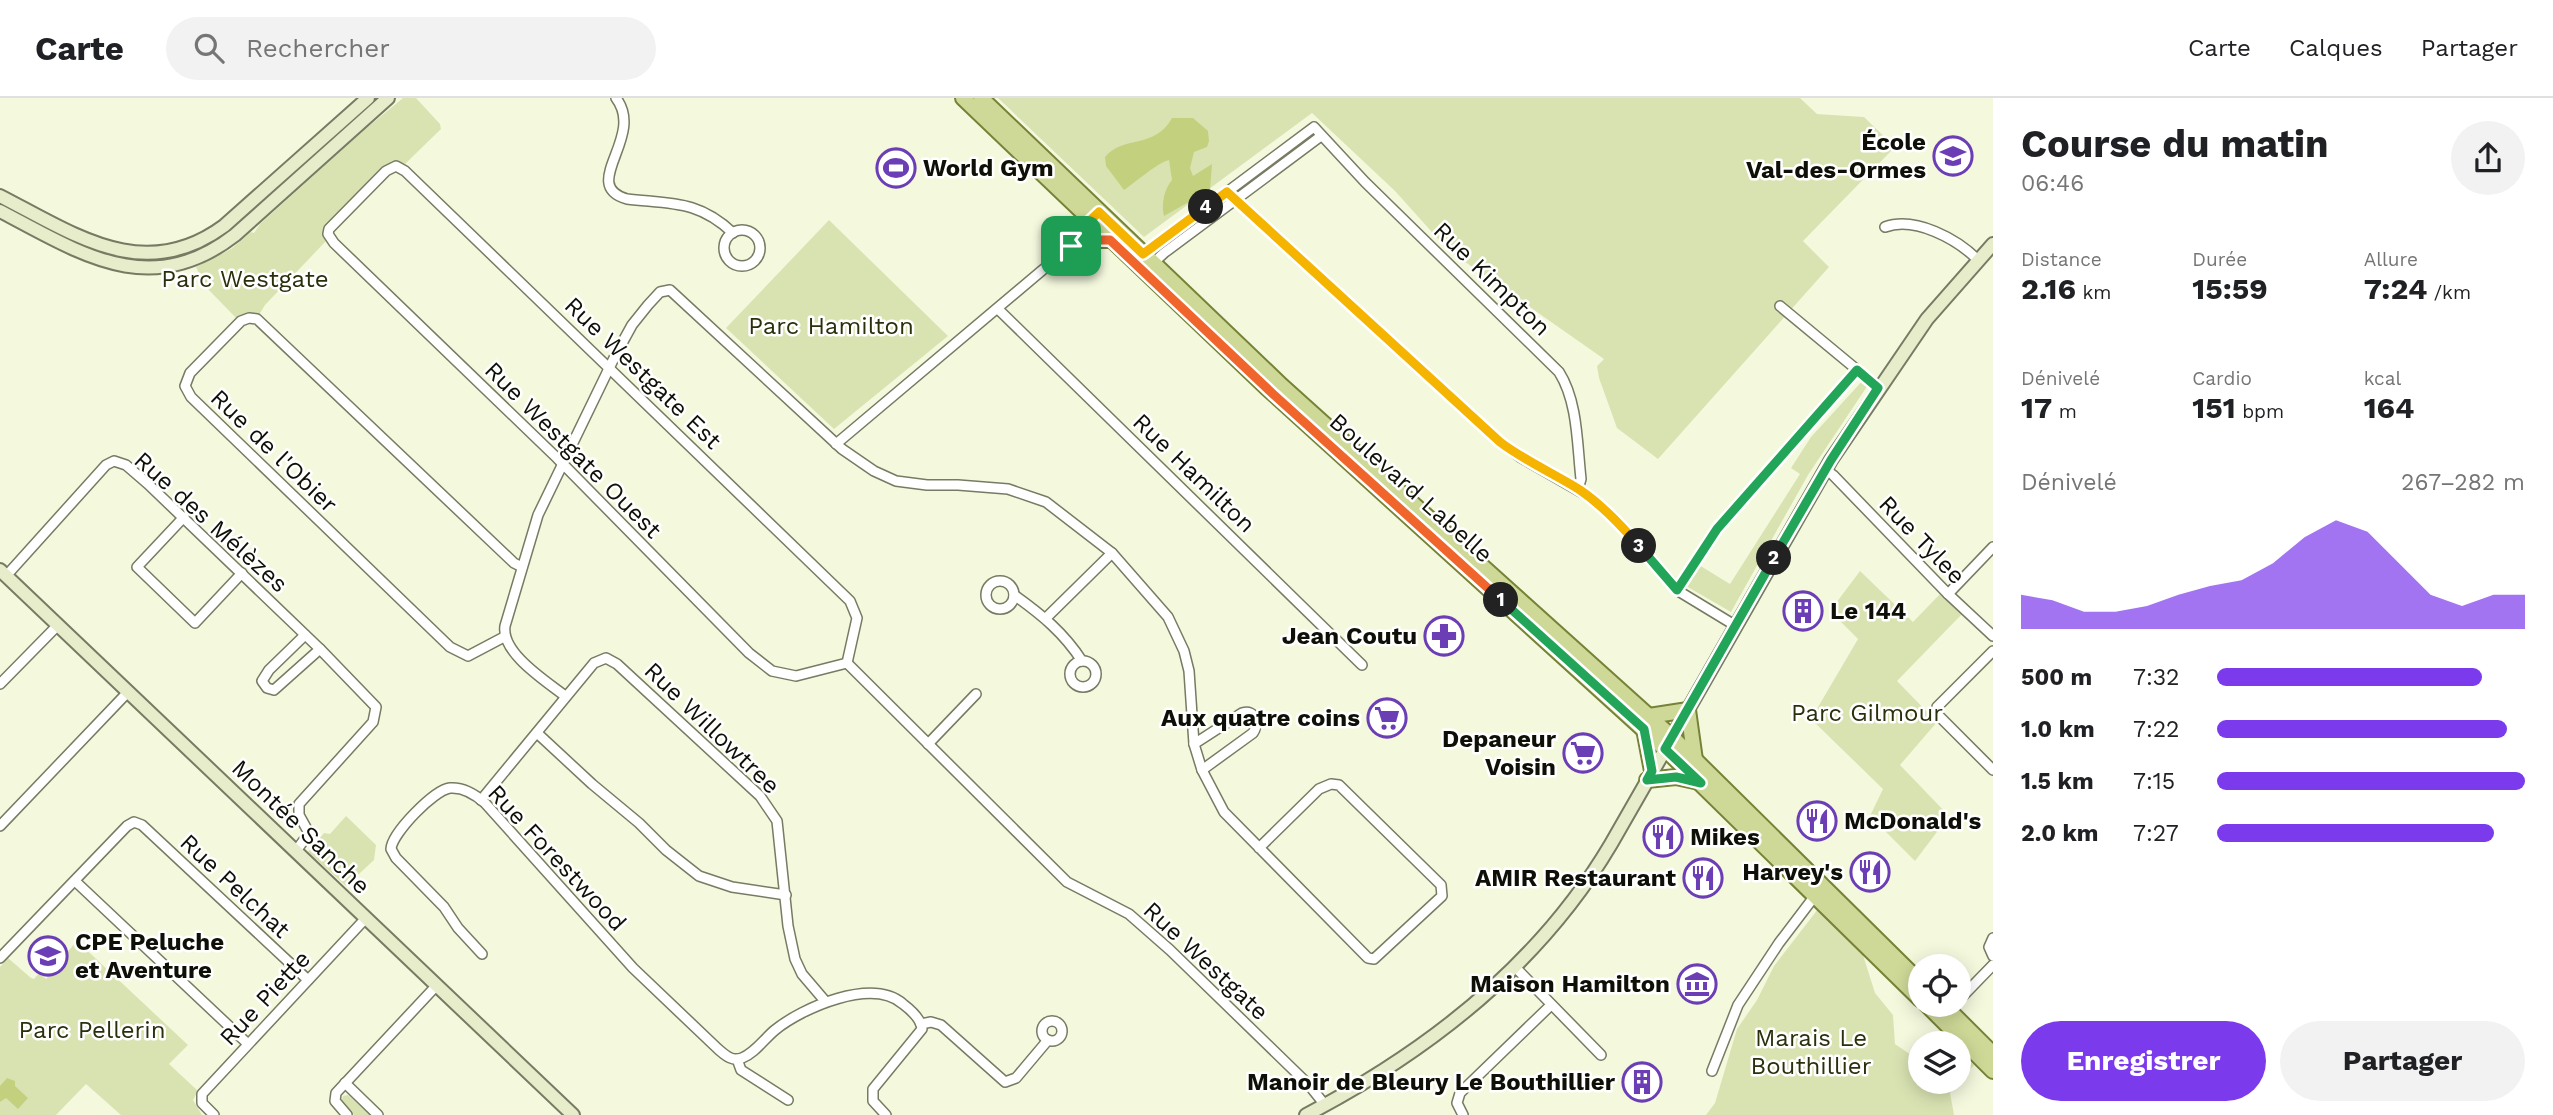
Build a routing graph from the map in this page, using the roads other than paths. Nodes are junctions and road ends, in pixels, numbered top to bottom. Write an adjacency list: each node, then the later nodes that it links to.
1 (368, 98): 8 (street)
2 (388, 98): 11 (street)
3 (616, 98): 14 (street)
4 (963, 98): 12 (main road, Boulevard Labelle)
5 (981, 98): 12 (main road, Boulevard Labelle)
6 (1321, 136): 7 (street, Rue Kimpton); 10 (street); 28 (street, Rue Kimpton)
7 (1227, 192): 10 (street); 19 (street)
8 (0, 196)
9 (359, 198): 22 (street, Rue Westgate Est); 26 (street, Rue Westgate Ouest)
10 (1234, 200): 19 (street); 28 (street)
11 (0, 211)
12 (1098, 219): 15 (main road, Boulevard Labelle); 16 (street); 19 (main road, Boulevard Labelle)
13 (1885, 227): 18 (street)
14 (733, 233): 14 (street)
15 (1110, 240): 16 (main road); 19 (main road, Boulevard Labelle)
16 (1077, 243): 21 (street)
17 (1993, 244): 18 (street)
18 (1978, 260): 24 (street)
19 (1143, 263): 54 (main road, Boulevard Labelle)
20 (1780, 306): 23 (street)
21 (998, 309): 25 (street); 48 (street, Rue Hamilton)
22 (609, 368): 25 (street); 26 (street); 47 (street, Rue Westgate Est)
23 (1857, 370): 24 (street); 35 (street)
24 (1878, 388): 27 (street)
25 (836, 444): 31 (street)
26 (562, 465): 32 (street); 47 (street, Rue Westgate Ouest)
27 (1825, 469): 36 (street, Rue Tylee); 40 (street)
28 (1578, 489): 35 (street)
29 (184, 517): 33 (street, Rue des Mélèzes); 34 (street, Rue des Mélèzes); 34 (street)
30 (1993, 547): 36 (street)
31 (1112, 553): 38 (street); 58 (street)
32 (522, 567): 43 (street); 43 (street, Rue de l'Obier)
33 (3, 573): 39 (street, Montée Sanche)
34 (242, 573): 41 (street, Rue des Mélèzes)
35 (1677, 590): 40 (street)
36 (1948, 594): 42 (street, Rue Tylee)
37 (1014, 595): 38 (street)
38 (1046, 618): 46 (street)
39 (58, 625): 49 (street); 50 (street, Montée Sanche)
40 (1736, 626): 53 (street)
41 (306, 635): 44 (street, Rue des Mélèzes); 44 (street)
42 (1993, 636)
43 (505, 637): 52 (street)
44 (320, 649): 67 (street, Rue des Mélèzes)
45 (1993, 650): 61 (street)
46 (1082, 661)
47 (847, 663): 57 (street, Rue Westgate)
48 (1362, 665)
49 (0, 684)
50 (128, 692): 65 (street); 67 (street, Montée Sanche)
51 (976, 694): 57 (street)
52 (565, 696): 55 (street, Rue Willowtree); 70 (street, Rue Willowtree)
53 (1688, 710): 54 (main road); 56 (street); 59 (main road)
54 (1646, 723): 56 (main road, Boulevard Labelle); 62 (main road)
55 (537, 733): 64 (street, Rue Willowtree); 70 (street)
56 (1668, 743): 59 (main road, Boulevard Labelle); 62 (street); 63 (main road, Boulevard Labelle)
57 (928, 744): 97 (street, Rue Westgate)
58 (1194, 744): 60 (street); 60 (street)
59 (1695, 760): 69 (main road, Boulevard Labelle)
60 (1202, 770): 66 (street)
61 (1993, 771)
62 (1649, 775): 63 (main road); 77 (street)
63 (1701, 783): 69 (main road, Boulevard Labelle)
64 (481, 800): 73 (street, Rue Forestwood); 92 (street, Rue Forestwood)
65 (0, 826)
66 (1259, 848): 66 (street)
67 (296, 851): 71 (street, Montée Sanche)
68 (75, 881): 75 (street); 79 (street, Rue Pelchat); 89 (street)
69 (1819, 891): 78 (main road, Boulevard Labelle); 81 (main road, Boulevard Labelle); 93 (street)
70 (786, 895): 83 (street, Rue Willowtree)
71 (366, 918): 79 (street, Rue Piette); 80 (street, Montée Sanche)
72 (1993, 938): 74 (street)
73 (482, 954)
74 (1993, 956)
75 (0, 958)
76 (1993, 965): 82 (street)
77 (1514, 966): 84 (street); 97 (street)
78 (1908, 971)
79 (307, 981): 89 (street, Rue Piette)
80 (437, 985): 95 (street); 99 (street, Montée Sanche)
81 (1908, 986)
82 (1971, 986)
83 (825, 1001): 87 (street); 92 (street)
84 (1550, 1006): 91 (street); 105 (street)
85 (1955, 1017): 94 (main road)
86 (1958, 1017): 90 (main road)
87 (921, 1024): 88 (street); 103 (street)
88 (1048, 1040)
89 (248, 1044): 98 (street, Rue Piette)
90 (1993, 1054)
91 (1601, 1055)
92 (737, 1059): 96 (street, Rue Forestwood)
93 (1713, 1071)
94 (1993, 1071)
95 (345, 1083): 101 (street); 102 (street)
96 (788, 1100)
97 (1325, 1105): 104 (street)
98 (205, 1111): 100 (street, Rue Piette)
99 (568, 1113)
100 (214, 1115)
101 (347, 1115)
102 (378, 1115)
103 (886, 1115)
104 (1306, 1115)
105 (1463, 1115)

